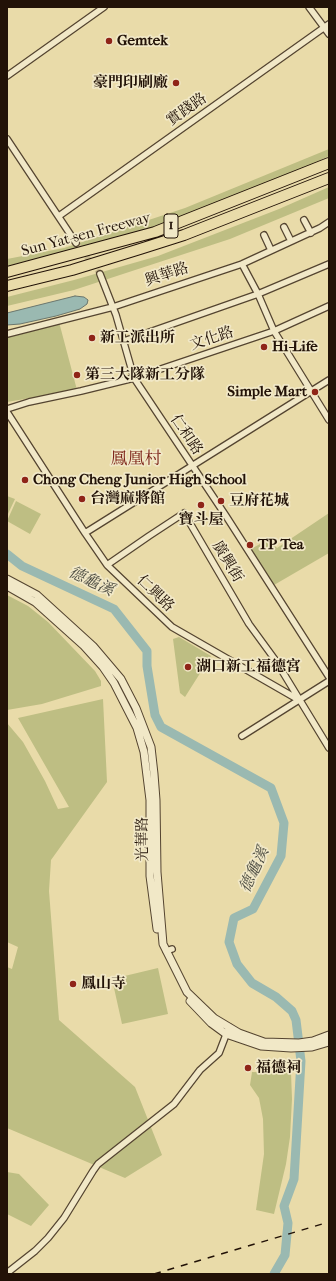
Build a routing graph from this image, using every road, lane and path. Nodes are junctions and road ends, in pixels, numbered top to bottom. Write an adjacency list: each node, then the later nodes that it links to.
1 (104, 7): 5 (street)
2 (309, 7): 3 (street)
3 (326, 26): 4 (street); 9 (street, 實踐路)
4 (329, 34)
5 (7, 76)
6 (7, 139): 9 (street)
7 (329, 163): 20 (highway, Sun Yat-sen Freeway / 1)
8 (329, 178): 22 (highway, Sun Yat-sen Freeway / 1)
9 (59, 216): 16 (street)
10 (304, 220): 13 (street)
11 (329, 222): 13 (street, 興華路)
12 (284, 227): 15 (street)
13 (311, 233): 15 (street, 興華路)
14 (264, 235): 17 (street)
15 (291, 241): 17 (street, 興華路)
16 (76, 243)
17 (271, 250): 18 (street, 興華路)
18 (242, 264): 23 (street); 25 (street, 興華路)
19 (329, 264): 23 (street)
20 (7, 272)
21 (100, 274): 25 (street, 仁和路)
22 (7, 286)
23 (258, 294): 26 (street); 28 (street)
24 (329, 306): 26 (street, 文化路)
25 (113, 307): 27 (street, 興華路); 28 (street, 仁和路)
26 (274, 332): 29 (street, 文化路); 31 (street)
27 (7, 334)
28 (124, 341): 29 (street, 仁和路)
29 (134, 378): 32 (street, 文化路); 34 (street, 仁和路)
30 (329, 380): 31 (street)
31 (311, 392): 33 (street); 34 (street)
32 (7, 411): 35 (street, 仁興路)
33 (329, 420)
34 (192, 467): 35 (street); 39 (street, 仁和路)
35 (85, 533): 36 (street, 仁興路)
36 (107, 565): 41 (street, 仁興路); 41 (street, 廣興街)
37 (7, 579): 44 (street, 光華路)
38 (7, 586): 44 (street, 光華路)
39 (329, 677)
40 (329, 681): 41 (street)
41 (299, 700): 42 (street); 43 (street, 仁興路)
42 (242, 736)
43 (329, 748)
44 (227, 1030): 47 (street, 光華路); 48 (street)
45 (329, 1035): 47 (street, 光華路)
46 (329, 1042): 47 (street, 光華路)
47 (302, 1045)
48 (7, 1273)

